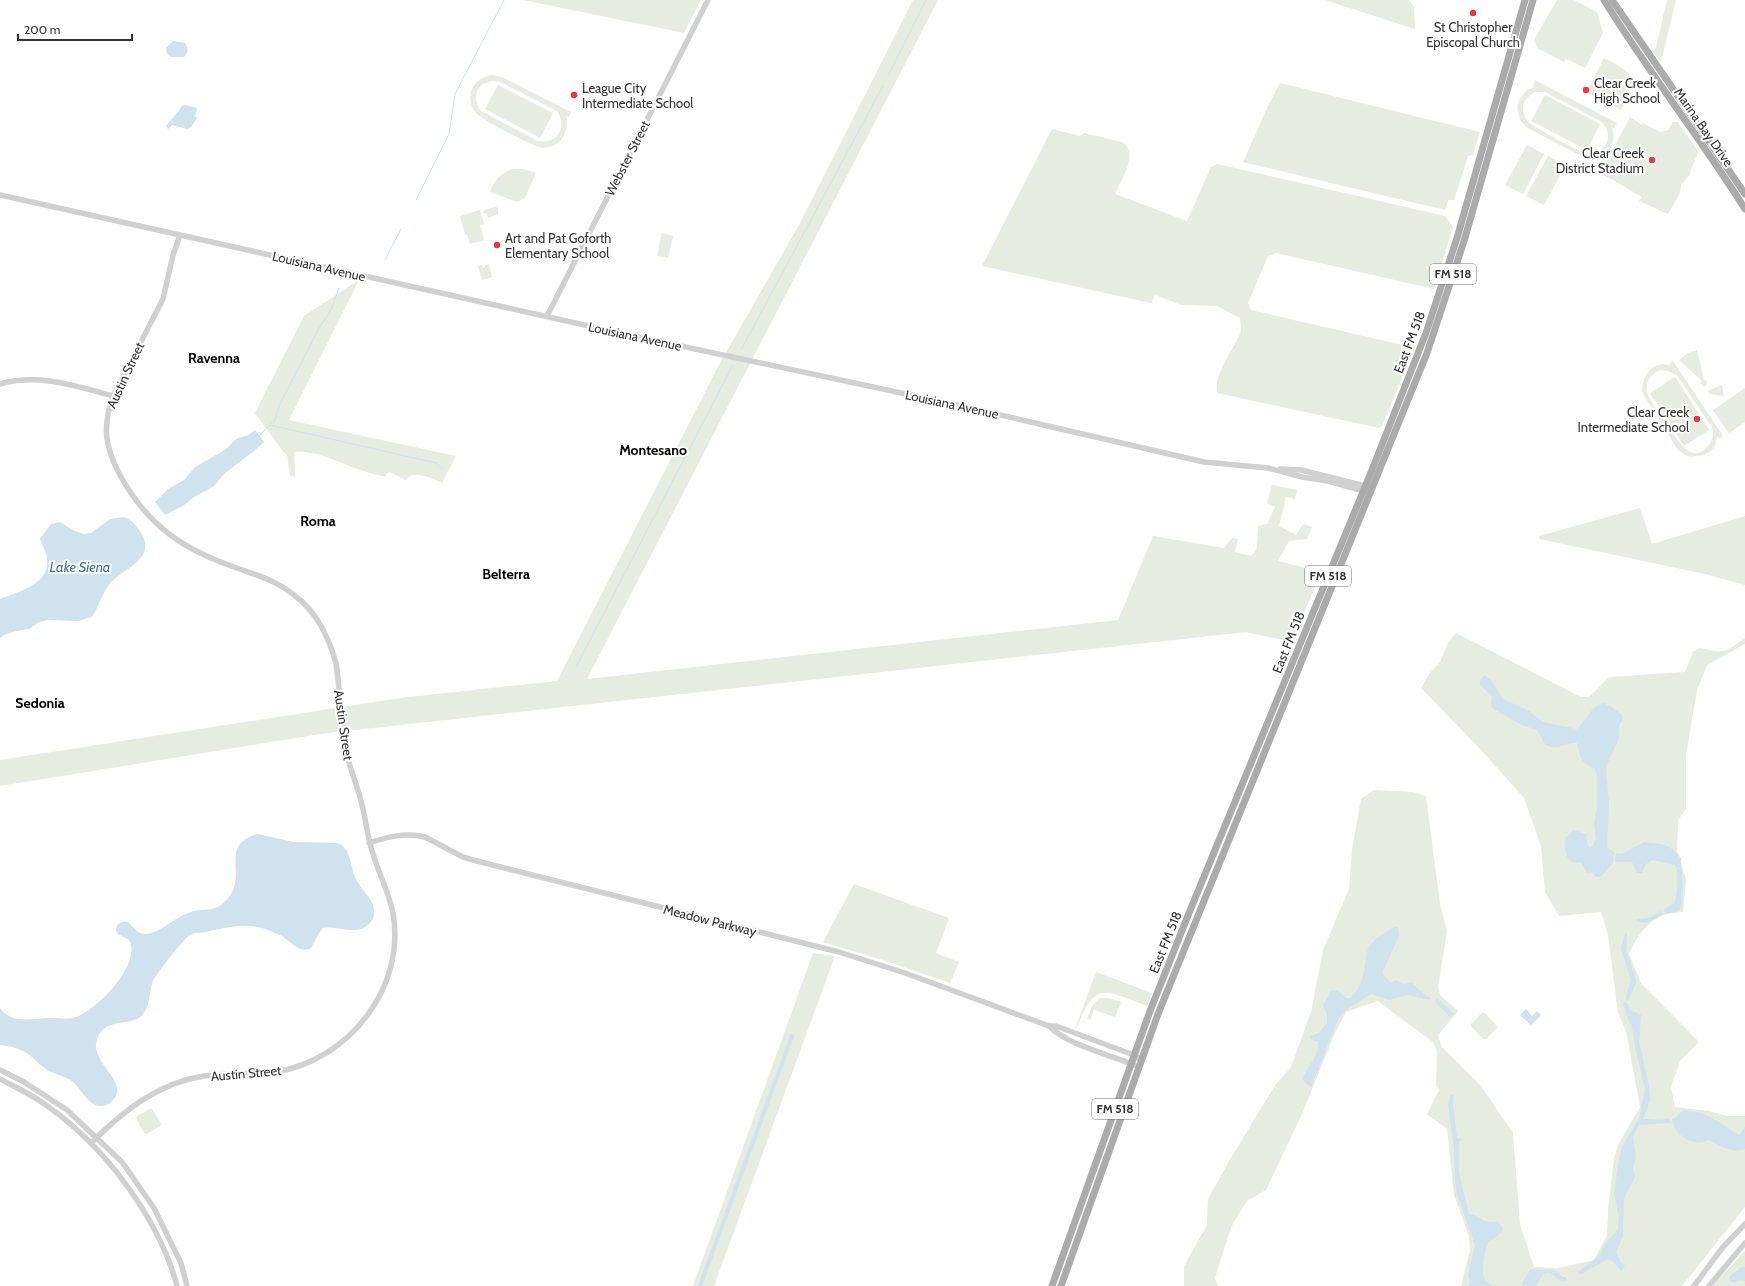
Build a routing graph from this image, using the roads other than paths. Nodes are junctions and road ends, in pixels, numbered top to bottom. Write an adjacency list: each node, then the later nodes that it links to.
1 (708, 0): 19 (street, Webster Street)
2 (1525, 0): 6 (main road, East FM 518 / FM 518)
3 (1533, 0): 7 (main road, East FM 518 / FM 518)
4 (1604, 0): 9 (main road, Marina Bay Drive)
5 (1612, 0): 8 (main road, Marina Bay Drive)
6 (1496, 99): 7 (main road); 10 (main road, East FM 518 / FM 518)
7 (1504, 101): 11 (main road, East FM 518 / FM 518)
8 (1711, 143): 9 (main road); 12 (main road, Marina Bay Drive)
9 (1704, 147): 14 (main road, Marina Bay Drive)
10 (1473, 182): 11 (main road); 17 (main road, East FM 518 / FM 518)
11 (1481, 184): 17 (main road, East FM 518 / FM 518)
12 (1744, 192): 14 (main road)
13 (0, 195): 16 (street, Louisiana Avenue)
14 (1737, 196): 15 (main road, Marina Bay Drive)
15 (1745, 209)
16 (180, 235): 19 (street, Louisiana Avenue); 23 (street, Austin Street)
17 (1461, 239): 18 (main road, East FM 518 / FM 518)
18 (1447, 281): 20 (main road, East FM 518 / FM 518); 21 (main road, East FM 518 / FM 518)
19 (548, 316): 26 (street, Louisiana Avenue)
20 (1419, 350): 21 (main road); 24 (main road, East FM 518 / FM 518)
21 (1427, 353): 25 (main road, East FM 518 / FM 518)
22 (0, 384): 23 (street)
23 (113, 396): 28 (street, Austin Street)
24 (1393, 416): 25 (main road); 26 (main road, East FM 518 / FM 518)
25 (1400, 419): 26 (main road, East FM 518 / FM 518)
26 (1367, 489): 27 (main road, East FM 518 / FM 518)
27 (1339, 558): 30 (main road, East FM 518 / FM 518); 32 (main road, East FM 518 / FM 518)
28 (369, 843): 29 (street, Meadow Parkway); 35 (street, Austin Street)
29 (1049, 1026): 30 (street, Meadow Parkway); 31 (street, Meadow Parkway)
30 (1134, 1055): 31 (main road, East FM 518 / FM 518); 32 (street, Meadow Parkway)
31 (1131, 1063): 32 (street, Meadow Parkway); 37 (main road, East FM 518 / FM 518)
32 (1140, 1063): 38 (main road, East FM 518 / FM 518)
33 (0, 1070): 35 (street)
34 (0, 1079): 36 (street)
35 (96, 1138): 36 (street, Austin Street); 42 (street)
36 (91, 1143): 41 (street)
37 (1085, 1194): 38 (main road); 43 (main road, East FM 518 / FM 518)
38 (1093, 1196): 44 (main road, East FM 518 / FM 518)
39 (1745, 1224): 45 (street)
40 (1745, 1244): 46 (street)
41 (177, 1286)
42 (187, 1286)
43 (1052, 1286)
44 (1061, 1286)
45 (1695, 1286)
46 (1709, 1286)

